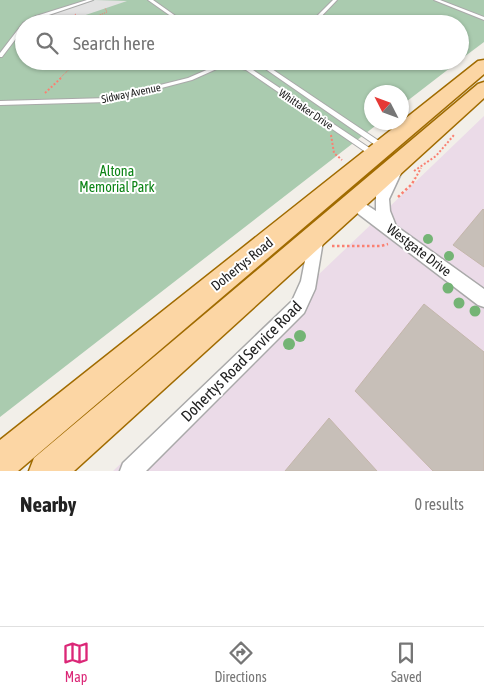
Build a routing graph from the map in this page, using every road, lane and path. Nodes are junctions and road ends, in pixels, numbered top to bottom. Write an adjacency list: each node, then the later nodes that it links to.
1 (91, 0): 6 (lane)
2 (150, 0): 8 (lane)
3 (335, 0): 9 (lane)
4 (436, 0): 10 (lane)
5 (105, 8): 7 (path)
6 (47, 15)
7 (100, 15)
8 (172, 15)
9 (320, 15)
10 (484, 19)
11 (15, 36): 12 (lane)
12 (0, 56)
13 (484, 65): 24 (main road, Dohertys Road)
14 (68, 70): 20 (path)
15 (209, 70): 20 (lane, Sidway Avenue)
16 (249, 70): 22 (lane, Whittaker Drive)
17 (270, 70): 21 (lane, Whittaker Drive)
18 (484, 88): 26 (main road, Dohertys Road)
19 (0, 103): 20 (lane, Sidway Avenue)
20 (40, 103)
21 (328, 109): 22 (lane); 24 (lane, Whittaker Drive)
22 (316, 116): 24 (lane, Whittaker Drive)
23 (331, 130): 25 (path)
24 (379, 151): 26 (main road); 28 (main road, Dohertys Road)
25 (345, 159)
26 (399, 163): 28 (main road, Dohertys Road); 30 (street)
27 (421, 168): 29 (path)
28 (344, 195): 30 (street, Westgate Drive); 31 (main road, Dohertys Road); 34 (main road, Dohertys Road)
29 (394, 200)
30 (395, 232): 32 (path); 33 (street, Westgate Drive)
31 (318, 234): 32 (street, Dohertys Road Service Road); 35 (main road, Dohertys Road)
32 (312, 262): 36 (street, Dohertys Road Service Road)
33 (484, 299)
34 (0, 463)
35 (47, 471)
36 (130, 471)

